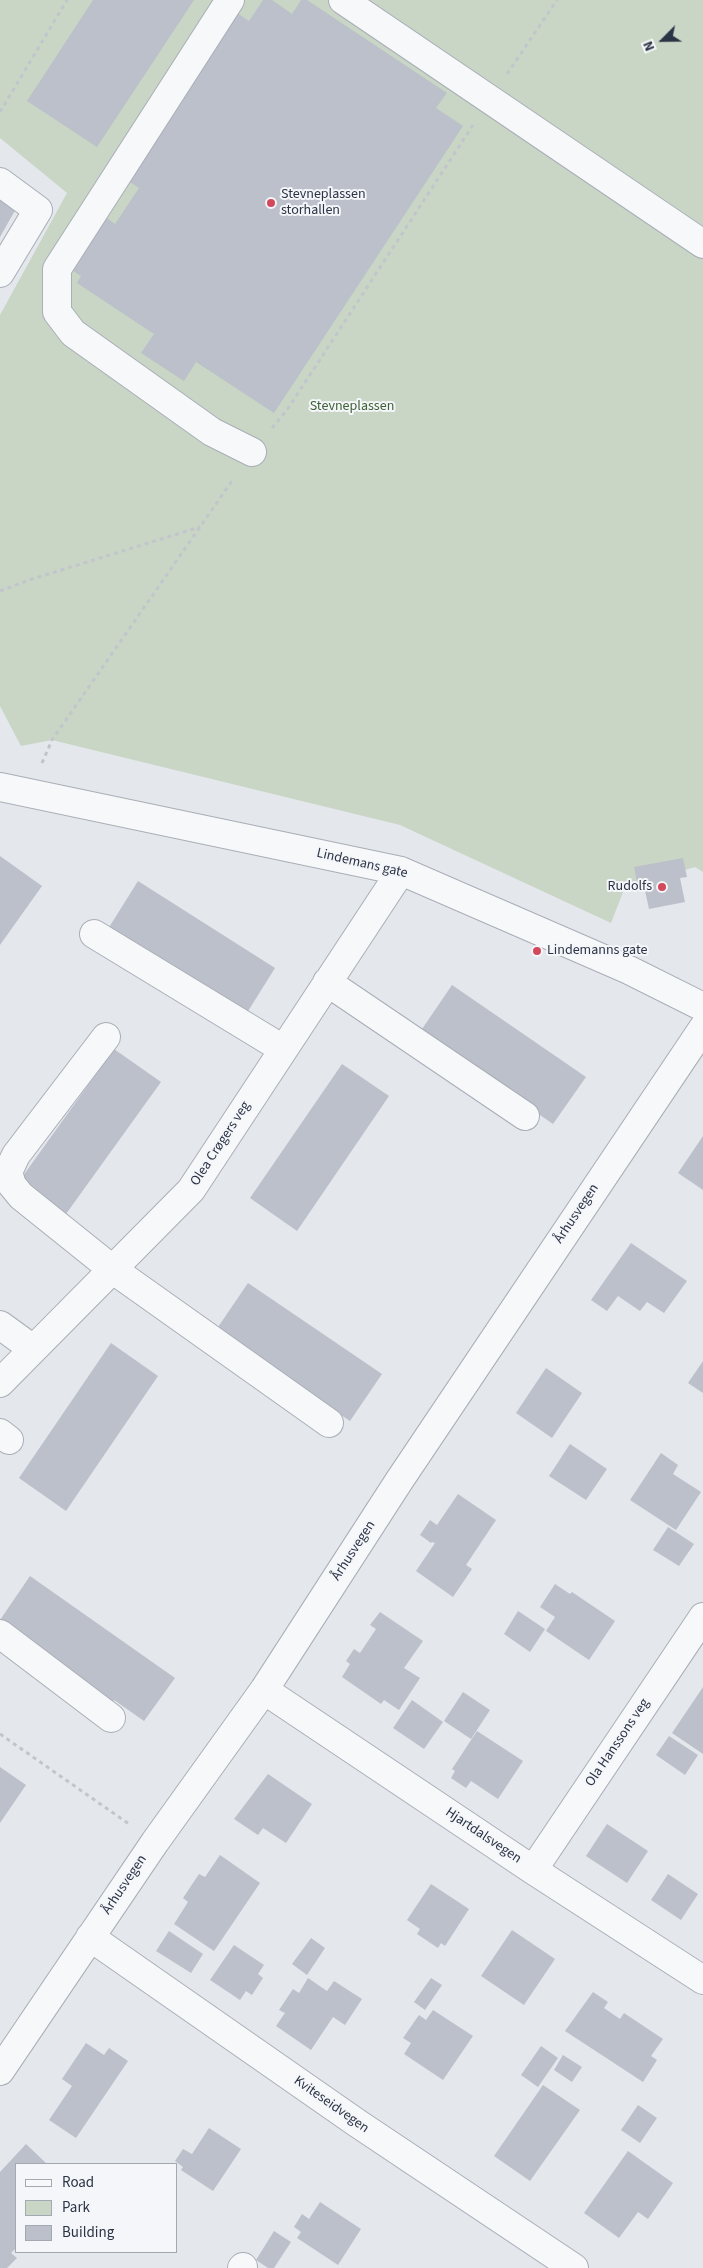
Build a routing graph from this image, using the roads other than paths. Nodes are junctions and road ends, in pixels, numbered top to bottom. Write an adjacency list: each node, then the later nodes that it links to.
1 (230, 0): 6 (street)
2 (343, 0): 4 (street)
3 (0, 182): 5 (street)
4 (703, 244)
5 (0, 273)
6 (252, 452)
7 (9, 791): 8 (street, Lindemans gate)
8 (401, 871): 10 (street, Olea Crøgers veg); 11 (street, Lindemans gate)
9 (94, 934): 14 (street)
10 (328, 982): 14 (street, Olea Crøgers veg); 15 (street)
11 (703, 1007)
12 (703, 1028): 23 (street, Århusvegen)
13 (106, 1037): 16 (street)
14 (283, 1049): 16 (street, Olea Crøgers veg)
15 (525, 1116)
16 (112, 1270): 18 (street, Olea Crøgers veg); 20 (street)
17 (0, 1325): 18 (street)
18 (33, 1349): 19 (street, Olea Crøgers veg)
19 (0, 1383)
20 (329, 1423)
21 (703, 1617): 25 (street, Ola Hanssons veg)
22 (0, 1634): 24 (street)
23 (264, 1690): 25 (street, Hjartdalsvegen); 26 (street, Århusvegen)
24 (112, 1718)
25 (533, 1870): 27 (street, Hjartdalsvegen)
26 (90, 1937): 28 (street, Århusvegen); 29 (street, Kviteseidvegen)
27 (703, 1980)
28 (0, 2071)
29 (574, 2268)

